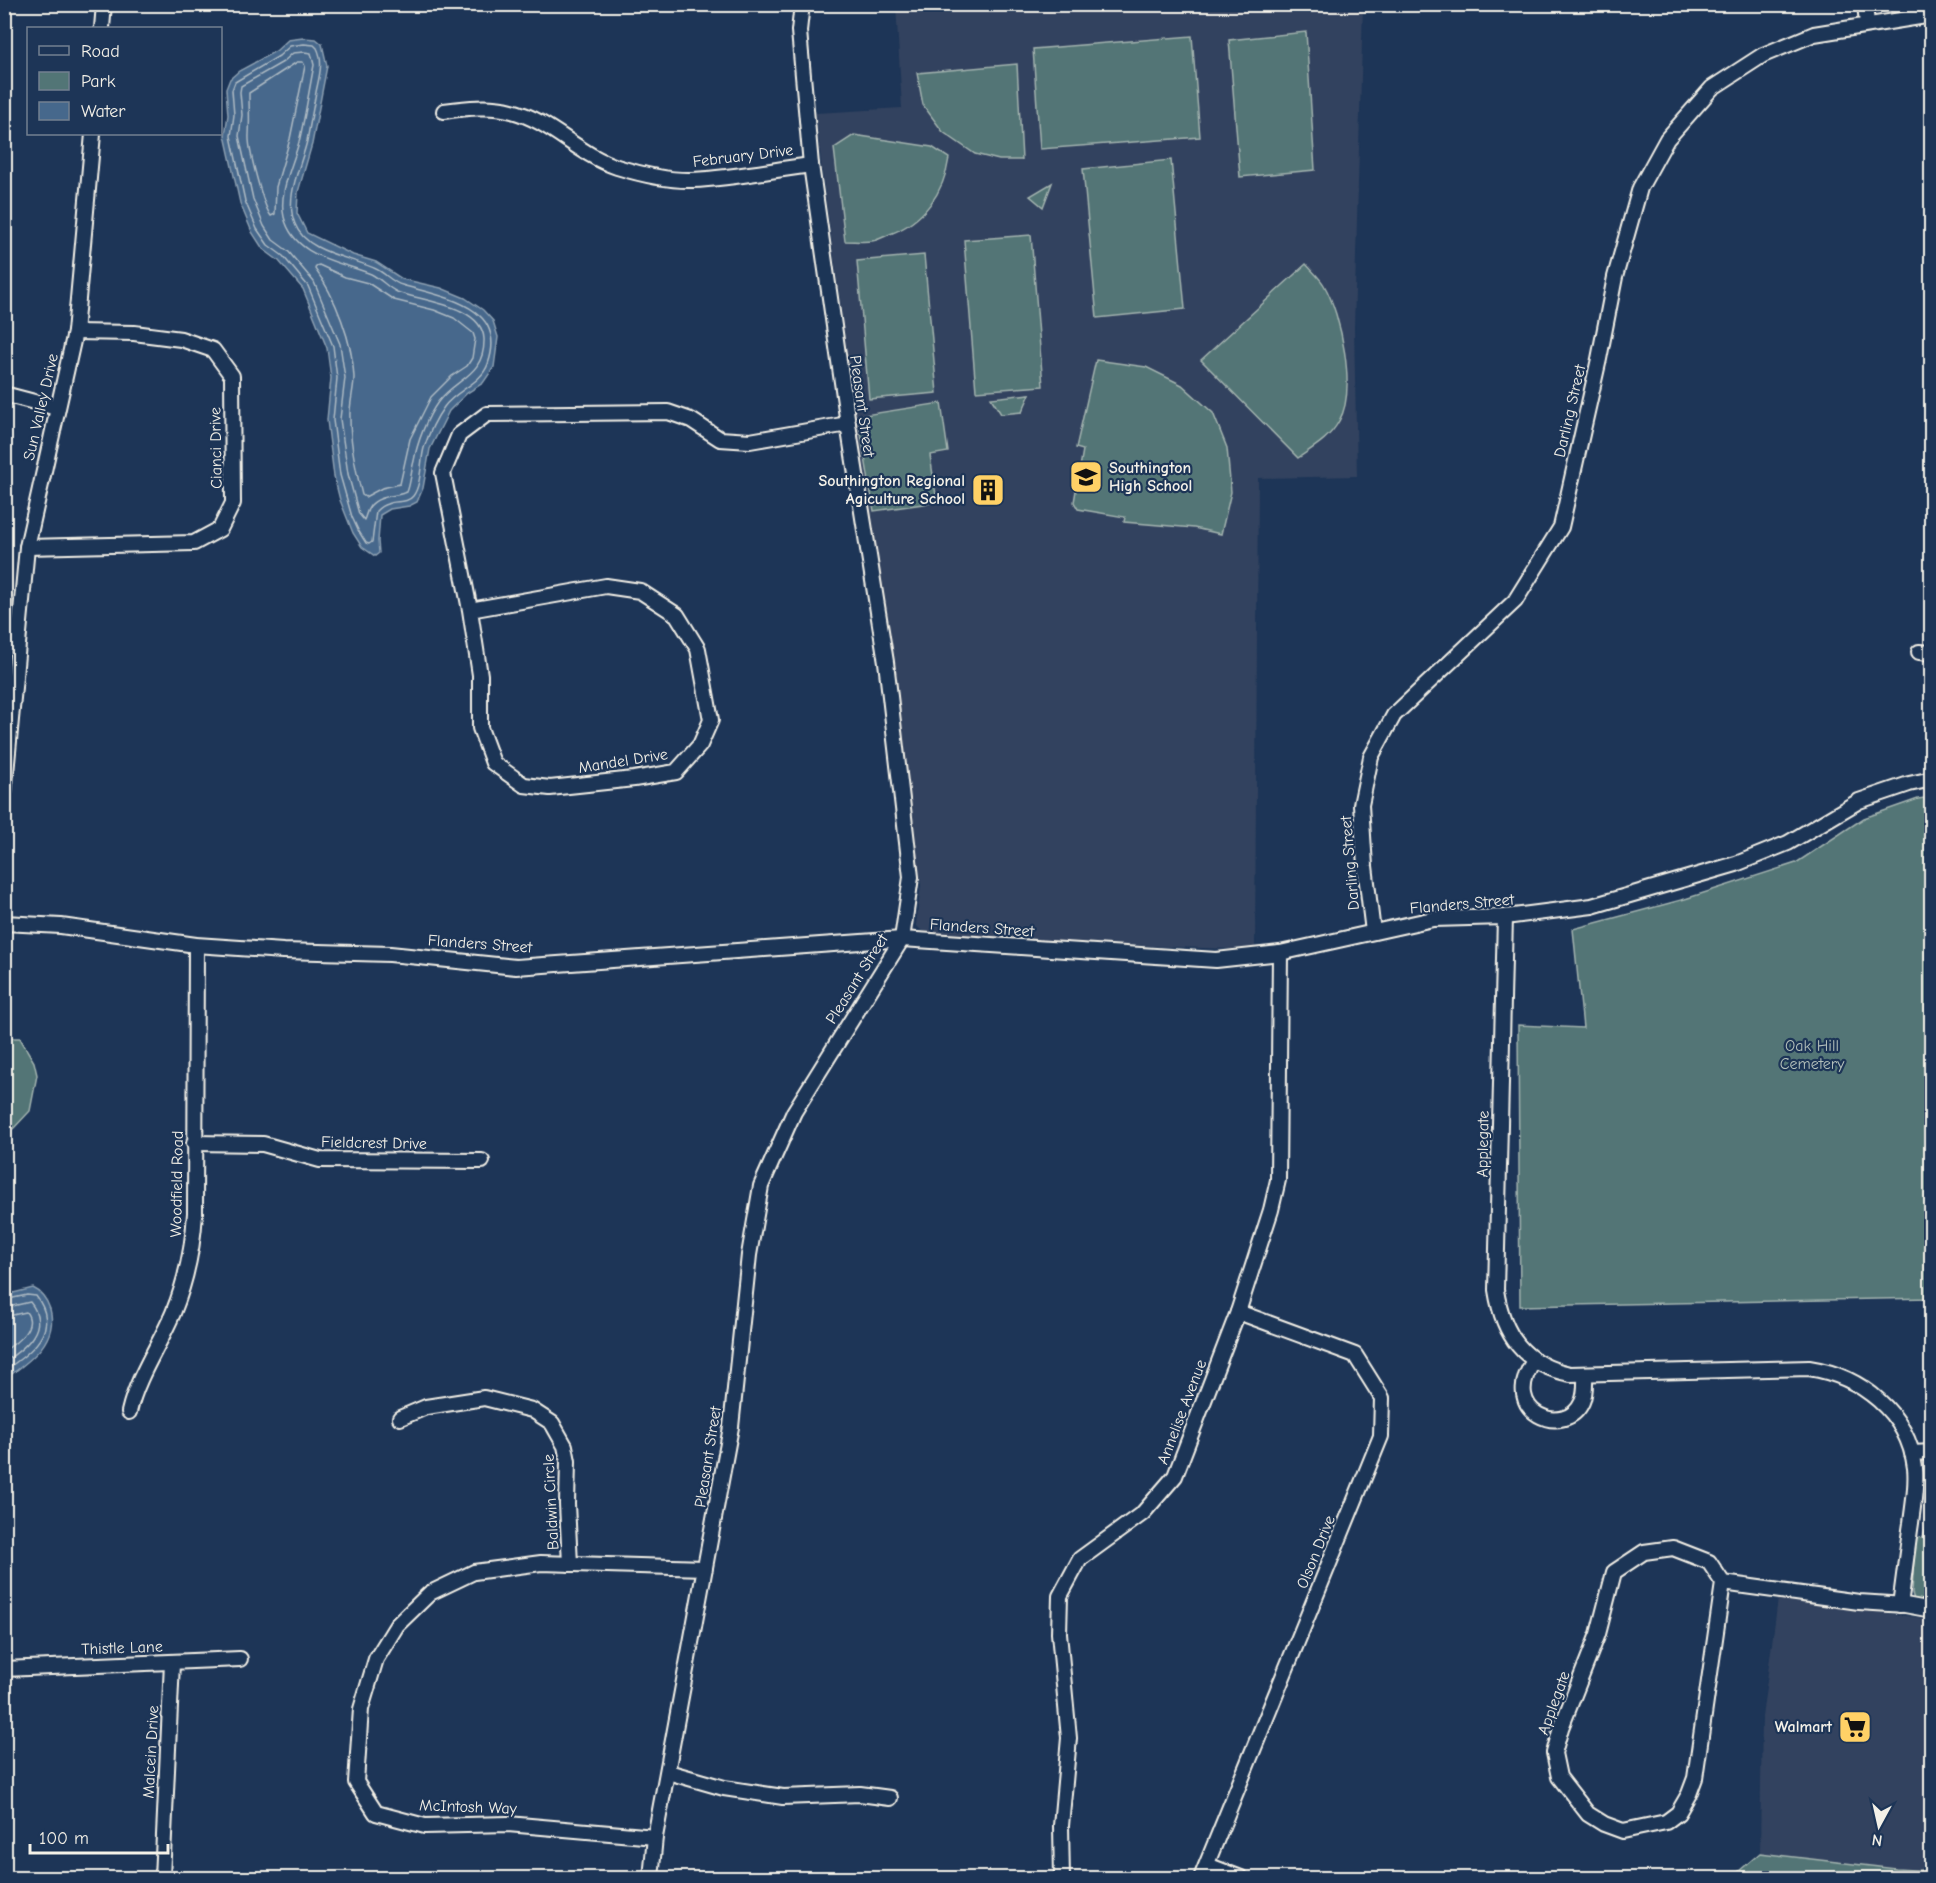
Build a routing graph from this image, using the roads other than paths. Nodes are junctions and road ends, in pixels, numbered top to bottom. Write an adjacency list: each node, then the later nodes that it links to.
1 (104, 4): 6 (street)
2 (802, 4): 9 (street, Pleasant Street)
3 (1865, 4): 5 (street)
4 (1932, 15): 5 (street, Darling Street)
5 (1867, 24): 20 (street, Darling Street)
6 (102, 27)
7 (444, 111): 9 (street, February Drive)
8 (93, 135): 10 (street, Sun Valley Drive)
9 (811, 165): 13 (street, Pleasant Street)
10 (75, 332): 12 (street, Sun Valley Drive); 14 (street, Cianci Drive)
11 (4, 394): 12 (street)
12 (57, 408): 14 (street, Sun Valley Drive)
13 (848, 424): 15 (street, Mandel Drive); 21 (street, Pleasant Street)
14 (27, 547): 17 (street, Sun Valley Drive)
15 (470, 610): 15 (street, Mandel Drive)
16 (1932, 779): 18 (street, Flanders Street)
17 (4, 795)
18 (1505, 917): 20 (street, Flanders Street); 27 (street, Applegate)
19 (4, 923): 22 (street, Flanders Street)
20 (1373, 932): 23 (street, Flanders Street)
21 (902, 939): 22 (street, Flanders Street); 23 (street, Flanders Street); 34 (street, Pleasant Street)
22 (196, 945): 24 (street, Woodfield Road)
23 (1280, 953): 26 (street, Annelise Avenue)
24 (194, 1143): 25 (street, Fieldcrest Drive); 29 (street, Woodfield Road)
25 (482, 1161)
26 (1238, 1312): 44 (street, Olson Drive); 47 (street, Annelise Avenue)
27 (1534, 1361): 28 (street, Applegate); 28 (street)
28 (1585, 1374): 32 (street, Applegate)
29 (129, 1412)
30 (400, 1418): 33 (street, Baldwin Circle)
31 (1932, 1452): 32 (street)
32 (1912, 1453): 36 (street, Applegate)
33 (570, 1564): 34 (street, McIntosh Way); 43 (street, McIntosh Way)
34 (705, 1568): 41 (street, Pleasant Street)
35 (1723, 1583): 35 (street, Applegate); 36 (street)
36 (1900, 1605): 37 (street)
37 (1932, 1610)
38 (240, 1659): 39 (street, Thistle Lane)
39 (172, 1663): 40 (street, Thistle Lane); 45 (street, Malcein Drive)
40 (4, 1669)
41 (668, 1772): 42 (street); 43 (street, Pleasant Street)
42 (890, 1798)
43 (656, 1837): 46 (street, Pleasant Street)
44 (1207, 1865): 48 (street, Olson Drive); 49 (street)
45 (162, 1878)
46 (651, 1878)
47 (1062, 1878)
48 (1201, 1878)
49 (1241, 1878)

